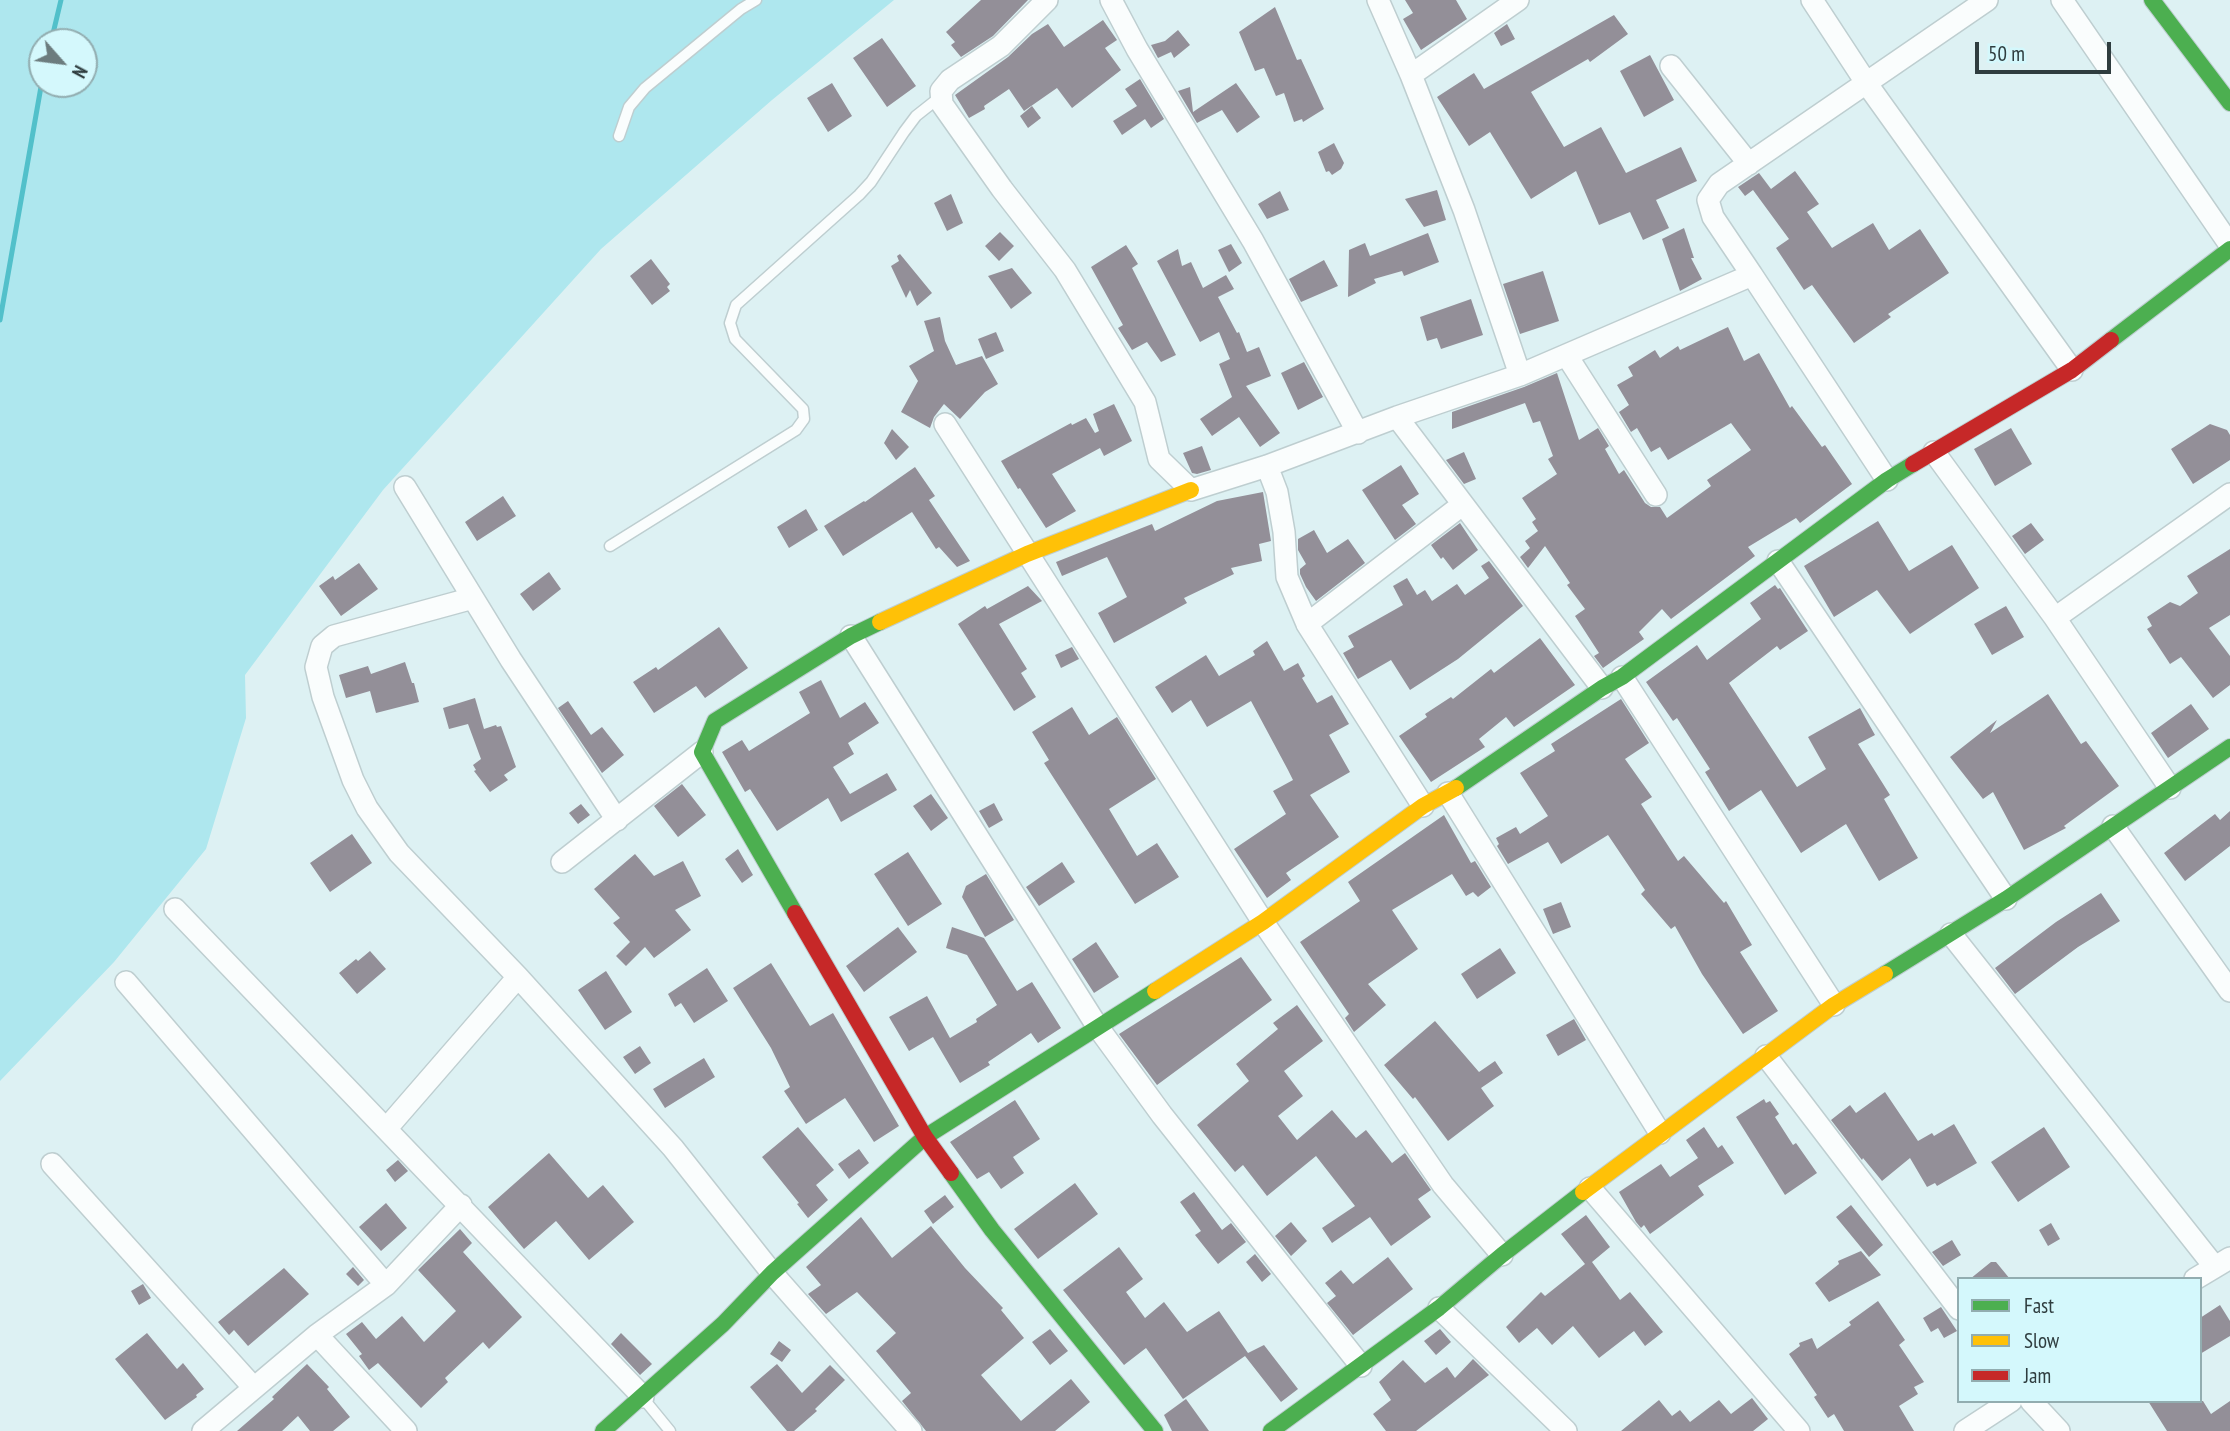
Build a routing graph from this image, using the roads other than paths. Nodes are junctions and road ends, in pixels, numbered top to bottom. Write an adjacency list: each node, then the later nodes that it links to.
1 (756, 0): 15 (lane)
2 (1047, 0): 13 (street)
3 (1111, 0): 24 (street)
4 (1378, 0): 11 (street)
5 (1518, 0): 11 (street)
6 (1812, 0): 12 (street)
7 (1987, 0): 12 (street)
8 (2062, 0): 17 (street)
9 (2152, 0): 14 (street)
10 (1671, 66): 16 (street)
11 (1411, 75): 21 (street)
12 (1867, 84): 16 (street); 20 (street)
13 (940, 97): 29 (street); 33 (lane)
14 (2230, 103)
15 (619, 136)
16 (1749, 164): 18 (street)
17 (2230, 247): 20 (street)
18 (1752, 275): 19 (street); 27 (street)
19 (1567, 356): 21 (street); 31 (street)
20 (2072, 370): 25 (street)
21 (1520, 374): 22 (street)
22 (1397, 417): 24 (street); 32 (street)
23 (945, 424): 34 (street)
24 (1359, 433): 26 (street)
25 (1934, 452): 27 (street); 37 (street)
26 (1267, 466): 29 (street); 38 (street)
27 (1887, 480): 35 (street)
28 (405, 487): 36 (street)
29 (1191, 490): 34 (street)
30 (2230, 494): 37 (street)
31 (1656, 495)
32 (1462, 505): 38 (street); 41 (street)
33 (610, 546)
34 (1027, 554): 39 (street); 52 (street)
35 (1778, 561): 40 (street); 50 (street)
36 (473, 598): 47 (street); 54 (street)
37 (2055, 618): 44 (street)
38 (1307, 624): 46 (street)
39 (851, 636): 43 (street); 58 (street)
40 (1622, 677): 41 (street); 57 (street)
41 (1602, 688): 45 (street)
42 (2230, 747): 44 (street)
43 (702, 752): 47 (street); 62 (street)
44 (2170, 788): 48 (street)
45 (1448, 793): 46 (street); 61 (street)
46 (1423, 806): 52 (street)
47 (617, 820): 49 (street)
48 (2113, 826): 50 (street); 56 (street)
49 (562, 862)
50 (2006, 900): 53 (street)
51 (175, 909): 60 (street)
52 (1263, 922): 58 (street); 66 (street)
53 (1951, 934): 57 (street); 67 (street)
54 (518, 977): 60 (street); 68 (street)
55 (125, 982): 70 (street)
56 (2230, 991)
57 (1834, 1005): 59 (street)
58 (1097, 1026): 62 (street); 74 (street)
59 (1766, 1056): 61 (street); 71 (street)
60 (387, 1128): 65 (street)
61 (1660, 1133): 64 (street)
62 (925, 1137): 68 (street); 84 (street)
63 (52, 1164): 75 (street)
64 (1590, 1188): 66 (street); 87 (street)
65 (461, 1205): 70 (street); 76 (street)
66 (1502, 1255): 72 (street)
67 (2225, 1263): 69 (street)
68 (772, 1273): 76 (street); 83 (street)
69 (2199, 1277)
70 (386, 1284): 73 (street)
71 (1957, 1306)
72 (1439, 1308): 74 (street); 86 (street)
73 (317, 1335): 75 (street); 80 (street)
74 (1361, 1366): 85 (street)
75 (254, 1388): 79 (street)
76 (643, 1397): 81 (street); 82 (lane)
77 (2008, 1403): 88 (street)
78 (2033, 1403): 89 (street)
79 (204, 1431)
80 (406, 1431)
81 (603, 1431)
82 (670, 1431)
83 (911, 1431)
84 (1155, 1431)
85 (1271, 1431)
86 (1566, 1431)
87 (1799, 1431)
88 (1965, 1431)
89 (2059, 1431)

